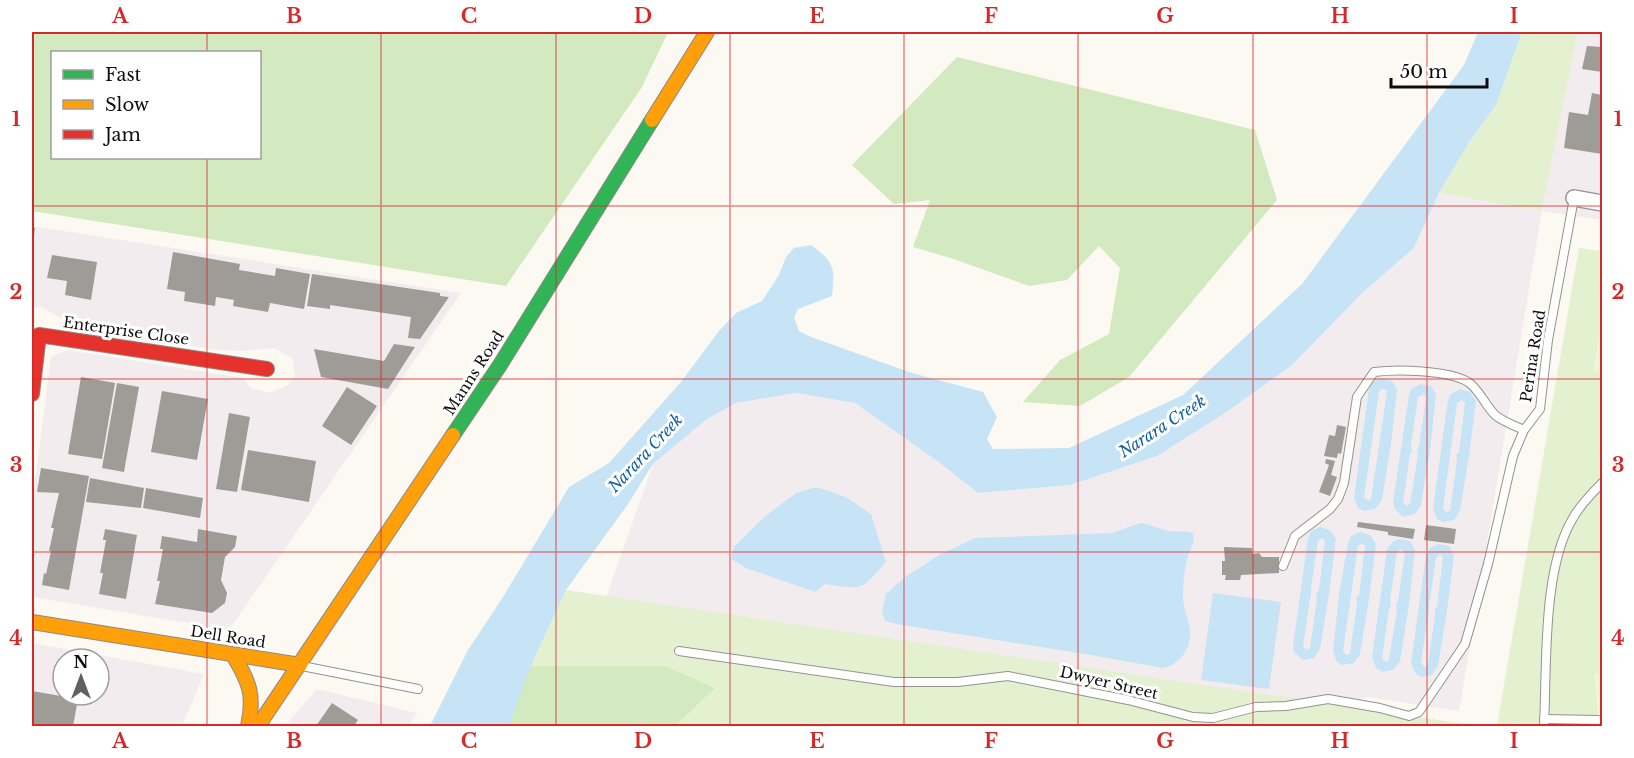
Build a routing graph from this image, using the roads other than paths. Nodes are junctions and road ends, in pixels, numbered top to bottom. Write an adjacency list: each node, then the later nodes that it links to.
1 (707, 32): 13 (main road, Manns Road)
2 (1574, 198): 3 (street); 6 (lane, Perina Road)
3 (1602, 203)
4 (267, 369): 5 (main road, Enterprise Close)
5 (32, 393)
6 (1524, 430): 8 (lane); 9 (lane, Perina Road)
7 (1602, 483): 16 (lane)
8 (1283, 566)
9 (1473, 615): 11 (lane, Dwyer Street)
10 (32, 622): 12 (main road, Dell Road)
11 (679, 651)
12 (233, 655): 13 (main road, Dell Road); 17 (main road)
13 (300, 665): 14 (lane, Dell Road); 18 (main road, Manns Road)
14 (418, 689)
15 (1598, 720): 16 (lane)
16 (1544, 723)
17 (248, 726)
18 (258, 726)

